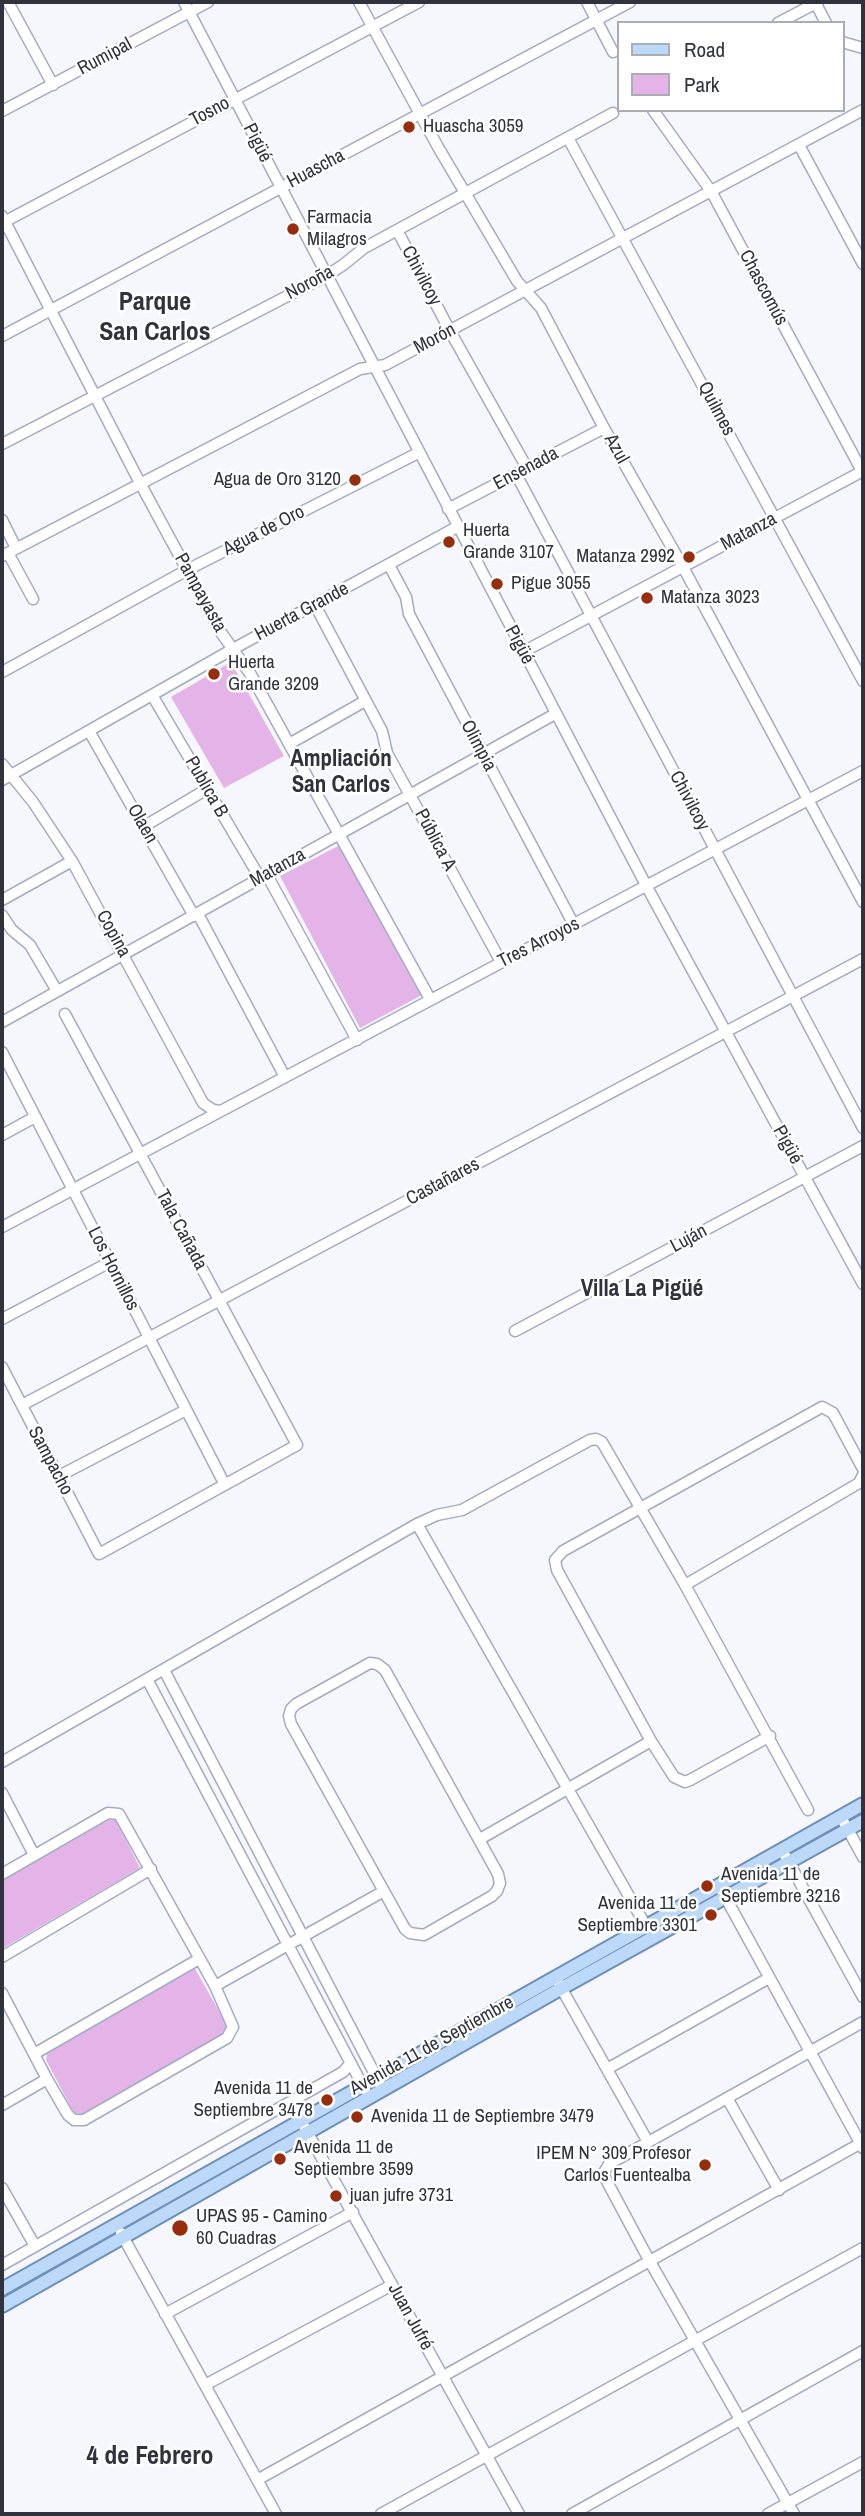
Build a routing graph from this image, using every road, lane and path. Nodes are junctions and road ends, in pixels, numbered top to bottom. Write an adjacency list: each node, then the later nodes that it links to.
1 (8, 2): 16 (street)
2 (208, 2): 8 (street, Rumipal)
3 (359, 2): 12 (street, Azul)
4 (419, 2): 12 (street, Tosno)
5 (587, 2): 9 (street)
6 (630, 2): 9 (street, Huascha)
7 (816, 2): 10 (street); 11 (street)
8 (187, 7): 16 (street, Rumipal); 17 (street, Pigüé)
9 (596, 20): 15 (street); 22 (street, Huascha)
10 (783, 21)
11 (825, 21)
12 (372, 26): 17 (street, Tosno); 22 (street, Azul)
13 (844, 43): 14 (street)
14 (863, 48)
15 (614, 52)
16 (53, 85): 19 (street, Rumipal)
17 (234, 99): 25 (street, Pigüé); 28 (street, Tosno)
18 (863, 110): 24 (street, Morón)
19 (2, 111)
20 (654, 112): 26 (street, Chascomús)
21 (613, 113): 23 (street, Noroña)
22 (419, 114): 25 (street, Huascha); 27 (street, Azul)
23 (568, 138): 27 (street, Noroña); 31 (street, Quilmes)
24 (799, 145): 26 (street, Morón); 32 (street)
25 (280, 188): 34 (street, Pigüé); 36 (street, Huascha)
26 (711, 191): 31 (street, Morón); 45 (street, Chascomús)
27 (466, 193): 29 (street, Noroña); 35 (street, Azul)
28 (3, 220): 36 (street, Pampayasta)
29 (397, 230): 34 (street, Noroña); 37 (street, Chivilcoy)
30 (863, 237): 32 (street)
31 (624, 239): 35 (street, Morón); 49 (street, Quilmes)
32 (852, 243): 33 (street)
33 (863, 264)
34 (326, 276): 39 (street, Pigüé); 40 (street, Noroña)
35 (525, 291): 37 (street, Morón); 41 (street, Azul)
36 (50, 310): 38 (street, Huascha); 40 (street, Pampayasta)
37 (450, 331): 39 (street, Morón); 44 (street, Chivilcoy)
38 (2, 336)
39 (374, 368): 43 (street, Pigüé); 47 (street, Morón)
40 (95, 395): 42 (street, Noroña); 47 (street, Pampayasta)
41 (604, 428): 44 (street, Ensenada); 54 (street, Azul)
42 (2, 444)
43 (418, 453): 48 (street, Pigüé); 55 (street, Agua de Oro)
44 (527, 468): 46 (street, Ensenada)
45 (863, 472): 49 (street, Matanza)
46 (516, 474): 48 (street, Ensenada); 58 (street, Chivilcoy)
47 (140, 483): 52 (street, Morón); 55 (street, Pampayasta)
48 (448, 509): 51 (street, Pigüé)
49 (775, 518): 54 (street, Matanza); 62 (street, Quilmes)
50 (2, 520): 52 (street)
51 (457, 527): 53 (street, Huerta Grande); 60 (street, Pigüé)
52 (9, 552): 56 (street)
53 (389, 565): 57 (street, Huerta Grande); 68 (street, Olimpia)
54 (683, 567): 58 (street, Matanza); 74 (street, Azul)
55 (187, 570): 59 (street, Pampayasta); 61 (street, Agua de Oro)
56 (33, 599)
57 (315, 605): 59 (street, Huerta Grande); 64 (street, Pública A)
58 (590, 617): 60 (street, Matanza); 77 (street, Chivilcoy)
59 (233, 649): 63 (street, Huerta Grande); 67 (street, Pampayasta)
60 (523, 652): 65 (street, Pigüé)
61 (2, 672)
62 (863, 681)
63 (152, 695): 66 (street, Huerta Grande); 72 (street, Publica B)
64 (365, 701): 67 (street); 73 (street, Pública A)
65 (555, 713): 68 (street, Matanza); 80 (street, Pigüé)
66 (89, 731): 71 (street, Huerta Grande); 75 (street, Olaen)
67 (289, 744): 76 (street, Pampayasta)
68 (482, 754): 73 (street, Matanza); 85 (street, Olimpia)
69 (2, 764): 71 (street, Copina)
70 (863, 771): 74 (street, Tres Arroyos)
71 (6, 778): 78 (street, Copina)
72 (207, 789): 75 (street); 79 (street, Publica B)
73 (411, 794): 76 (street, Matanza); 88 (street, Pública A)
74 (808, 800): 77 (street, Tres Arroyos); 82 (street, Azul)
75 (143, 827): 84 (street, Olaen)
76 (339, 834): 79 (street, Matanza); 91 (street, Pampayasta)
77 (715, 850): 80 (street, Tres Arroyos); 90 (street, Chivilcoy)
78 (72, 861): 81 (street); 86 (street, Copina)
79 (263, 876): 84 (street, Matanza); 95 (street, Publica B)
80 (647, 887): 85 (street, Tres Arroyos); 94 (street, Pigüé)
81 (2, 900)
82 (863, 902)
83 (2, 915): 89 (street)
84 (196, 915): 86 (street, Matanza); 97 (street, Olaen)
85 (574, 925): 88 (street, Tres Arroyos)
86 (124, 954): 89 (street, Matanza); 98 (street, Copina)
87 (863, 959): 90 (street, Castañares)
88 (501, 962): 91 (street, Tres Arroyos)
89 (57, 991): 93 (street, Matanza)
90 (793, 996): 94 (street, Castañares); 100 (street, Chivilcoy)
91 (430, 999): 95 (street, Tres Arroyos)
92 (65, 1014): 103 (street, Tala Cañada)
93 (2, 1022)
94 (726, 1032): 104 (street, Pigüé); 110 (street, Castañares)
95 (357, 1040): 97 (street, Tres Arroyos)
96 (2, 1052): 99 (street, Los Hornillos)
97 (285, 1077): 98 (street, Tres Arroyos)
98 (217, 1110): 103 (street, Tres Arroyos)
99 (35, 1117): 101 (street); 105 (street, Los Hornillos)
100 (863, 1128)
101 (2, 1135)
102 (863, 1146): 104 (street, Luján)
103 (140, 1154): 105 (street, Tres Arroyos); 110 (street, Tala Cañada)
104 (805, 1178): 108 (street, Pigüé); 112 (street, Luján)
105 (72, 1190): 106 (street, Tres Arroyos); 107 (street, Los Hornillos)
106 (2, 1227)
107 (110, 1262): 111 (street); 113 (street, Los Hornillos)
108 (859, 1268): 109 (street, Pigüé)
109 (863, 1284)
110 (219, 1301): 113 (street, Castañares); 120 (street, Tala Cañada)
111 (2, 1319)
112 (515, 1331)
113 (149, 1338): 115 (street, Castañares); 116 (street, Los Hornillos)
114 (2, 1367): 115 (street, Sampacho)
115 (22, 1405): 119 (street, Sampacho)
116 (186, 1410): 119 (street); 120 (street, Los Hornillos)
117 (863, 1469): 121 (street)
118 (863, 1475): 123 (street)
119 (59, 1476): 120 (street, Sampacho)
120 (225, 1485)
121 (641, 1507): 122 (street); 123 (street); 127 (street)
122 (417, 1524): 124 (street); 129 (street)
123 (685, 1586): 126 (street)
124 (164, 1670): 125 (street); 146 (street)
125 (147, 1679): 128 (street); 147 (street)
126 (769, 1736): 127 (street); 132 (street)
127 (651, 1741): 129 (street)
128 (2, 1762)
129 (567, 1789): 136 (street); 145 (street)
130 (2, 1793): 138 (street)
131 (863, 1804): 133 (main road, Avenida 11 de Septiembre)
132 (808, 1810)
133 (841, 1816): 135 (street); 137 (main road, Avenida 11 de Septiembre)
134 (863, 1821): 135 (main road, Avenida 11 de Septiembre)
135 (848, 1830): 139 (street); 140 (main road, Avenida 11 de Septiembre)
136 (480, 1839): 143 (street); 143 (street)
137 (782, 1850): 140 (street); 144 (main road, Avenida 11 de Septiembre)
138 (34, 1855): 141 (street); 142 (street)
139 (863, 1857)
140 (789, 1862): 144 (main road, Avenida 11 de Septiembre); 154 (street)
141 (151, 1869): 148 (street); 149 (street)
142 (2, 1874)
143 (384, 1891): 146 (street)
144 (722, 1892): 145 (main road, Avenida 11 de Septiembre); 150 (street); 151 (main road, Avenida 11 de Septiembre)
145 (646, 1926): 151 (main road, Avenida 11 de Septiembre)
146 (302, 1937): 147 (street); 160 (street)
147 (289, 1944): 152 (street); 158 (street)
148 (2, 1956)
149 (200, 1959): 152 (street); 157 (street)
150 (769, 1978): 156 (street); 159 (street)
151 (559, 1983): 159 (street); 160 (main road, Avenida 11 de Septiembre); 163 (main road, Avenida 11 de Septiembre)
152 (215, 1986): 161 (street)
153 (2, 1993): 157 (street)
154 (863, 1997)
155 (863, 2022): 156 (street)
156 (810, 2051): 165 (street); 170 (street)
157 (34, 2054): 161 (street)
158 (350, 2064): 162 (street); 176 (street)
159 (607, 2069): 169 (street)
160 (377, 2077): 162 (main road, Avenida 11 de Septiembre); 163 (street)
161 (47, 2079): 166 (street)
162 (362, 2085): 164 (street); 167 (main road, Avenida 11 de Septiembre)
163 (384, 2090): 164 (main road, Avenida 11 de Septiembre)
164 (370, 2098): 168 (main road, Avenida 11 de Septiembre)
165 (727, 2098): 169 (street); 172 (street)
166 (2, 2105)
167 (301, 2120): 168 (street, Juan Jufré); 174 (main road, Avenida 11 de Septiembre)
168 (309, 2133): 173 (street, Juan Jufré); 175 (main road, Avenida 11 de Septiembre)
169 (648, 2142): 178 (street)
170 (862, 2145): 172 (street)
171 (2, 2188): 176 (street)
172 (779, 2190): 178 (street)
173 (353, 2212): 180 (street, Juan Jufré); 183 (street)
174 (116, 2224): 175 (street); 181 (main road, Avenida 11 de Septiembre)
175 (124, 2237): 182 (main road, Avenida 11 de Septiembre); 183 (street)
176 (35, 2246): 179 (street)
177 (863, 2248): 184 (street)
178 (649, 2260): 184 (street); 186 (street)
179 (2, 2265)
180 (393, 2284): 186 (street, Juan Jufré); 187 (street)
181 (2, 2290)
182 (2, 2306)
183 (165, 2314): 187 (street)
184 (696, 2341): 188 (street); 189 (street)
185 (863, 2351): 188 (street)
186 (444, 2377): 189 (street, Juan Jufré); 191 (street)
187 (205, 2385): 191 (street)
188 (740, 2420): 192 (street); 196 (street)
189 (488, 2456): 194 (street); 195 (street, Juan Jufré)
190 (863, 2462): 192 (street)
191 (257, 2480): 193 (street)
192 (788, 2504): 197 (street); 198 (street)
193 (276, 2514)
194 (382, 2514)
195 (520, 2514)
196 (572, 2514)
197 (768, 2514)
198 (794, 2514)

